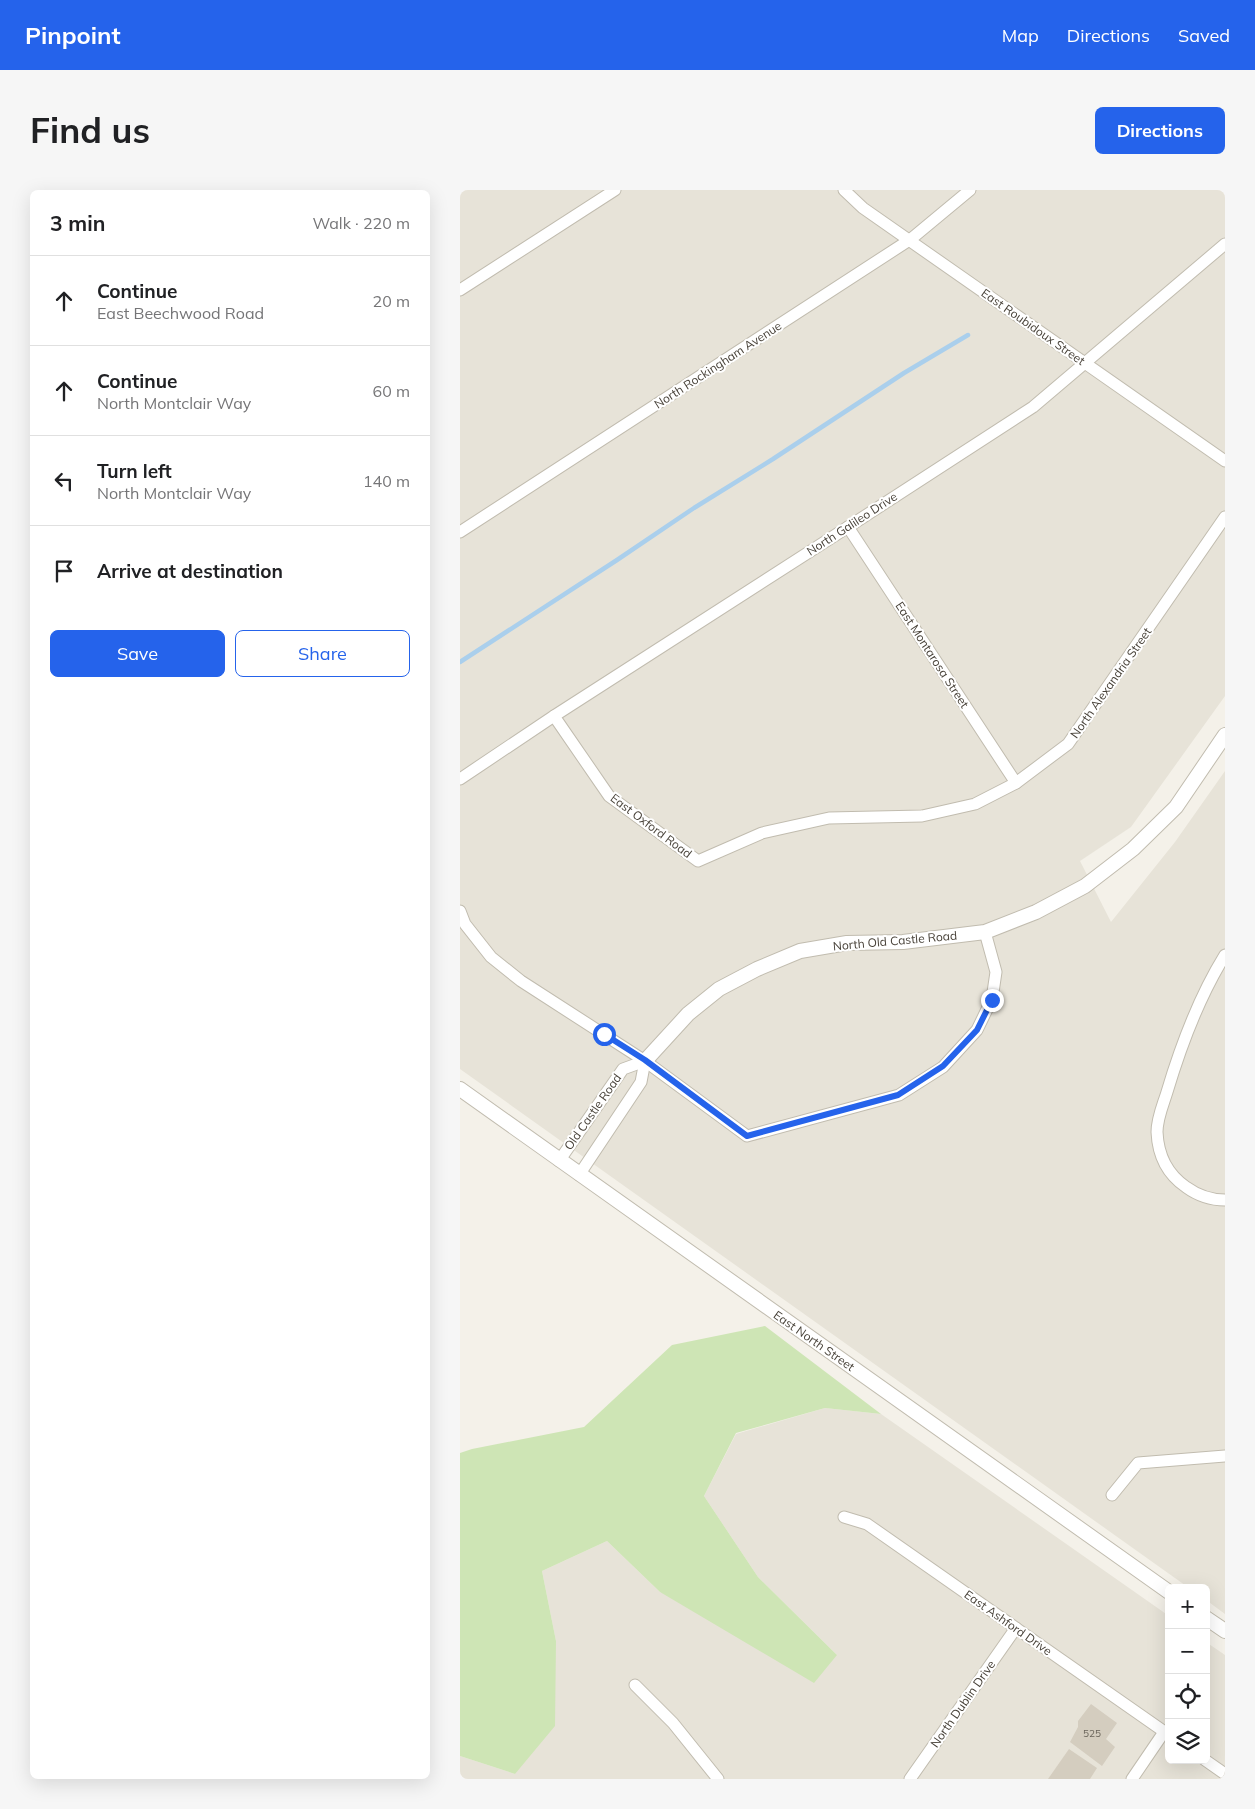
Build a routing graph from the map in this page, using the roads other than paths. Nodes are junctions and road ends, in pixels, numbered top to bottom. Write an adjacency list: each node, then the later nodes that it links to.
1 (593, 190): 5 (street)
2 (615, 190): 5 (street)
3 (844, 190): 6 (street, East Roubidoux Street)
4 (970, 190): 6 (street, North Rockingham Avenue)
5 (600, 200): 8 (street)
6 (909, 240): 9 (street, East Roubidoux Street); 13 (street, North Rockingham Avenue)
7 (1225, 244): 9 (street, North Galileo Drive)
8 (460, 290)
9 (1085, 363): 10 (street, East Roubidoux Street); 12 (street, North Galileo Drive)
10 (1225, 461)
11 (1225, 518): 17 (street, North Alexandria Street)
12 (848, 527): 14 (street, North Galileo Drive); 17 (street, East Montarosa Street)
13 (460, 532)
14 (554, 716): 16 (street, North Galileo Drive); 18 (street, East Oxford Road)
15 (1225, 735): 20 (street, North Old Castle Road)
16 (460, 779)
17 (1016, 783): 18 (street, North Alexandria Street)
18 (698, 861)
19 (460, 911): 22 (street)
20 (985, 932): 22 (street, North Old Castle Road); 22 (street)
21 (1225, 955): 26 (street)
22 (645, 1060): 24 (street, Old Castle Road); 25 (street, Old Castle Road)
23 (460, 1089): 24 (street, East North Street)
24 (560, 1161): 25 (street, East North Street)
25 (579, 1174): 30 (street, East North Street)
26 (1225, 1200)
27 (1225, 1456): 28 (street)
28 (1112, 1495)
29 (844, 1517): 32 (street, East Ashford Drive)
30 (1165, 1589)
31 (1210, 1621): 33 (street)
32 (1016, 1628): 35 (street, East Ashford Drive); 40 (street, North Dublin Drive)
33 (1225, 1632)
34 (636, 1685): 39 (street)
35 (1165, 1732)
36 (1165, 1734): 41 (street)
37 (1210, 1764): 38 (street)
38 (1225, 1774)
39 (718, 1779)
40 (910, 1779)
41 (1132, 1779)

